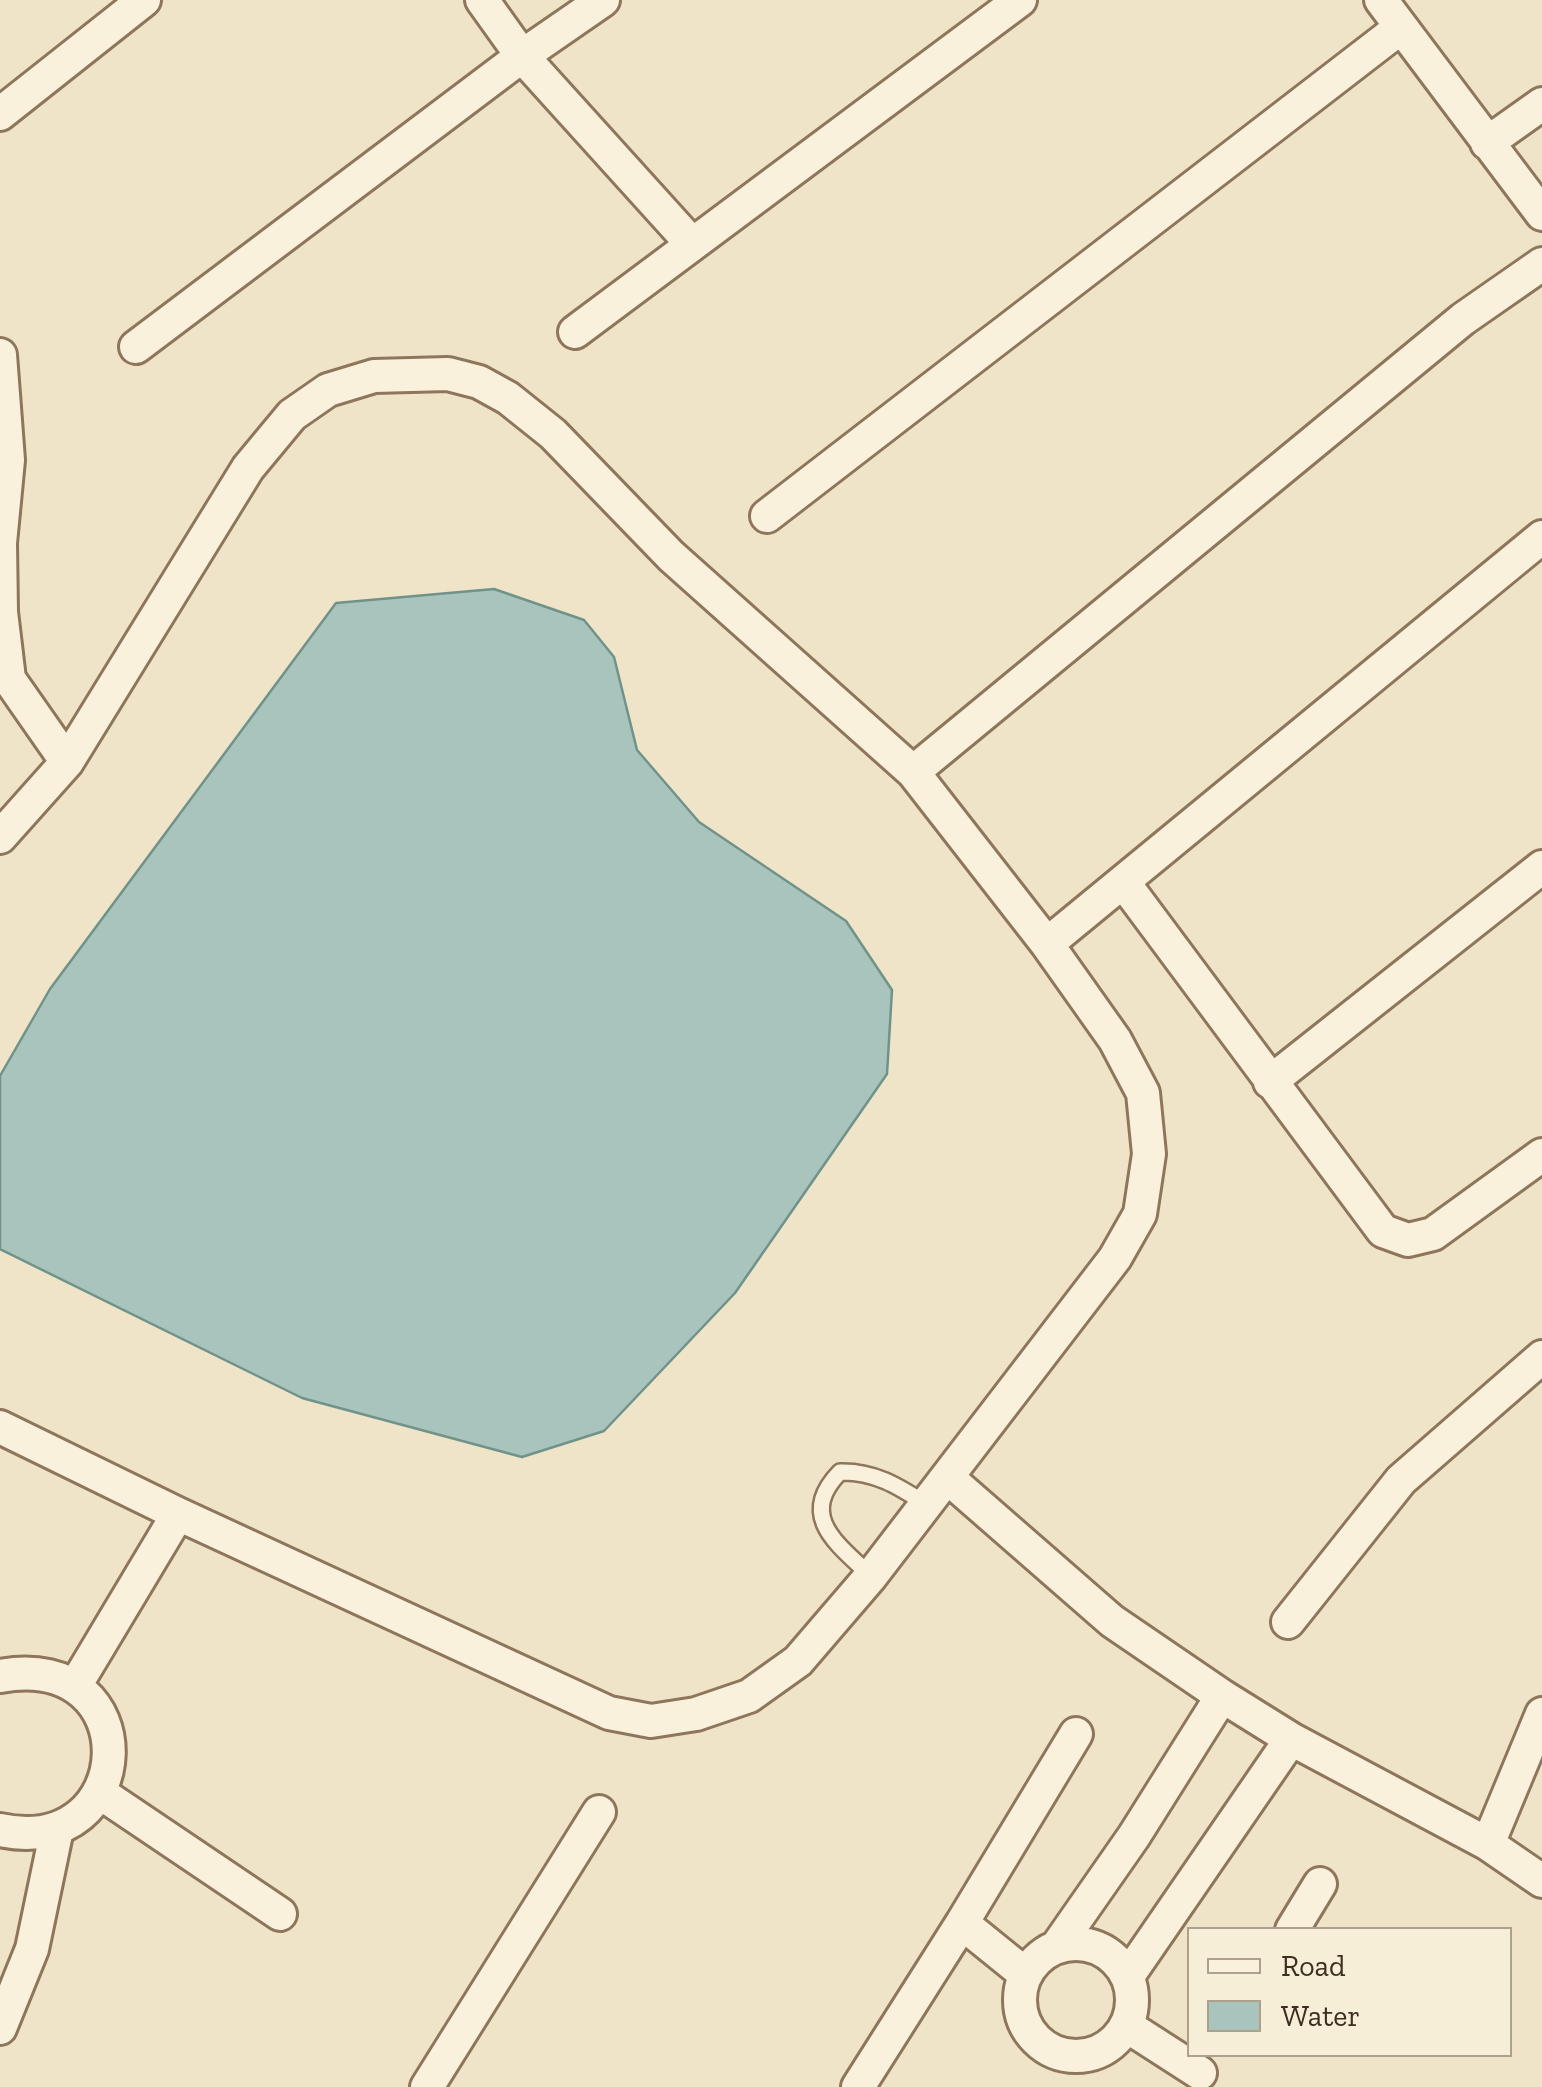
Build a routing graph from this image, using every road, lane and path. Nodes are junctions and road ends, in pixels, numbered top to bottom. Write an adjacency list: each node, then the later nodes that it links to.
1 (144, 0): 9 (street)
2 (482, 0): 7 (street)
3 (602, 0): 7 (street)
4 (1020, 0): 12 (street)
5 (1381, 0): 6 (street)
6 (1400, 28): 10 (street); 17 (street)
7 (522, 56): 12 (street); 15 (street)
8 (1542, 104): 10 (street)
9 (0, 114)
10 (1488, 142): 11 (street)
11 (1542, 214)
12 (692, 244): 14 (street)
13 (1542, 264): 20 (street)
14 (575, 332)
15 (136, 347)
16 (0, 356): 19 (street)
17 (767, 516)
18 (1542, 538): 23 (street)
19 (66, 762): 20 (street); 21 (street)
20 (914, 772): 24 (street)
21 (0, 837)
22 (1542, 867): 25 (street)
23 (1124, 884): 24 (street); 25 (street)
24 (1047, 944): 29 (street)
25 (1270, 1082): 26 (street)
26 (1542, 1155)
27 (1542, 1357): 33 (street)
28 (0, 1427): 31 (street)
29 (947, 1477): 30 (street); 36 (street)
30 (926, 1504): 32 (street); 32 (lane)
31 (178, 1514): 32 (street); 35 (street)
32 (871, 1576)
33 (1288, 1622)
34 (0, 1676): 35 (street)
35 (74, 1686): 40 (street)
36 (1222, 1696): 39 (street); 50 (street)
37 (1542, 1714): 44 (street)
38 (1076, 1734): 48 (street)
39 (1291, 1739): 44 (street); 52 (street)
40 (100, 1792): 42 (street); 47 (street)
41 (599, 1812): 56 (street)
42 (57, 1829): 43 (street); 54 (street)
43 (0, 1830)
44 (1488, 1844): 45 (street)
45 (1542, 1881)
46 (1320, 1884): 49 (street)
47 (280, 1914)
48 (962, 1923): 51 (street); 57 (street)
49 (1294, 1927)
50 (1058, 1945): 51 (street); 52 (street)
51 (1025, 1974): 53 (street)
52 (1128, 1976): 53 (street)
53 (1126, 2026): 55 (street)
54 (0, 2028)
55 (1201, 2072)
56 (426, 2087)
57 (858, 2087)

